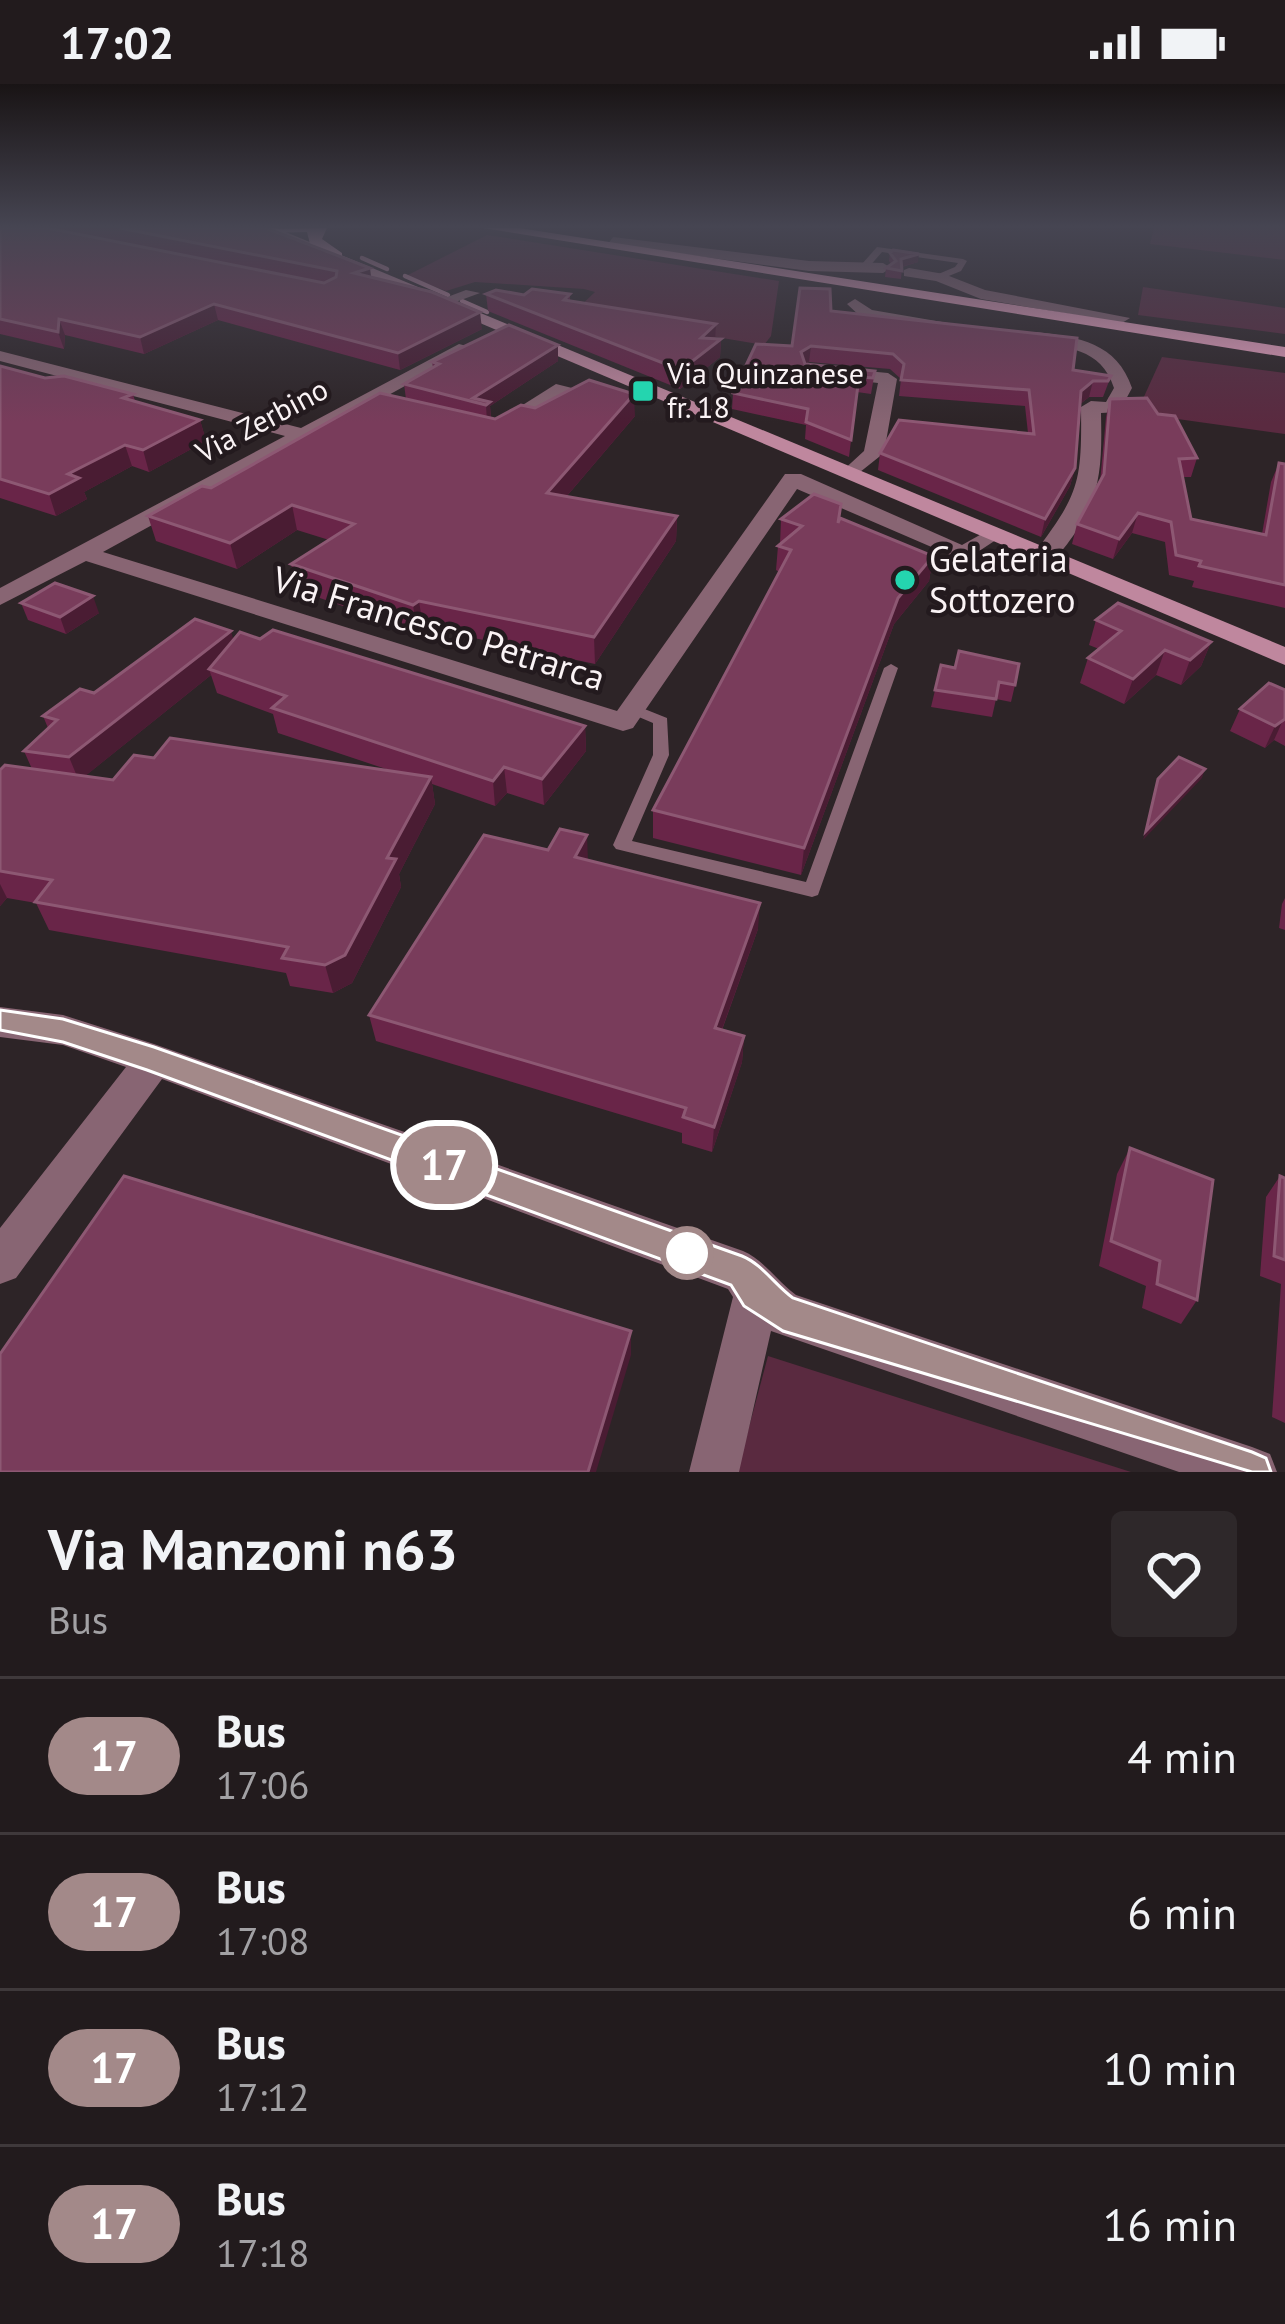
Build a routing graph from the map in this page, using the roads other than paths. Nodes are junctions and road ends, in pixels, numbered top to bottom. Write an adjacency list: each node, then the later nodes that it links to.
1 (421, 293): 6 (street)
2 (472, 293): 6 (street)
3 (920, 293): 12 (main road)
4 (953, 293): 8 (main road)
5 (978, 293): 8 (street)
6 (442, 302): 10 (street)
7 (855, 304): 9 (street)
8 (1122, 318): 12 (main road)
9 (966, 327)
10 (508, 330): 16 (street, Via Zerbino); 20 (street)
11 (1010, 333): 23 (street)
12 (1285, 347)
13 (0, 356): 19 (street)
14 (810, 371): 20 (street)
15 (563, 388): 18 (street)
16 (363, 400): 17 (street, Via Zerbino); 19 (street, Via Zerbino)
17 (386, 406)
18 (479, 430)
19 (299, 434): 22 (street, Via Zerbino)
20 (850, 474): 21 (street)
21 (994, 534): 23 (street); 27 (street, Via Francesco Petrarca)
22 (82, 553): 24 (street, Via Zerbino); 27 (street, Via Francesco Petrarca)
23 (1045, 555): 25 (street)
24 (0, 598)
25 (1285, 657)
26 (891, 668): 27 (lane)
27 (632, 709)
28 (0, 1022): 29 (street)
29 (154, 1060): 30 (street); 31 (street)
30 (0, 1263)
31 (757, 1293): 32 (street); 33 (street)
32 (715, 1472)
33 (1252, 1472)

